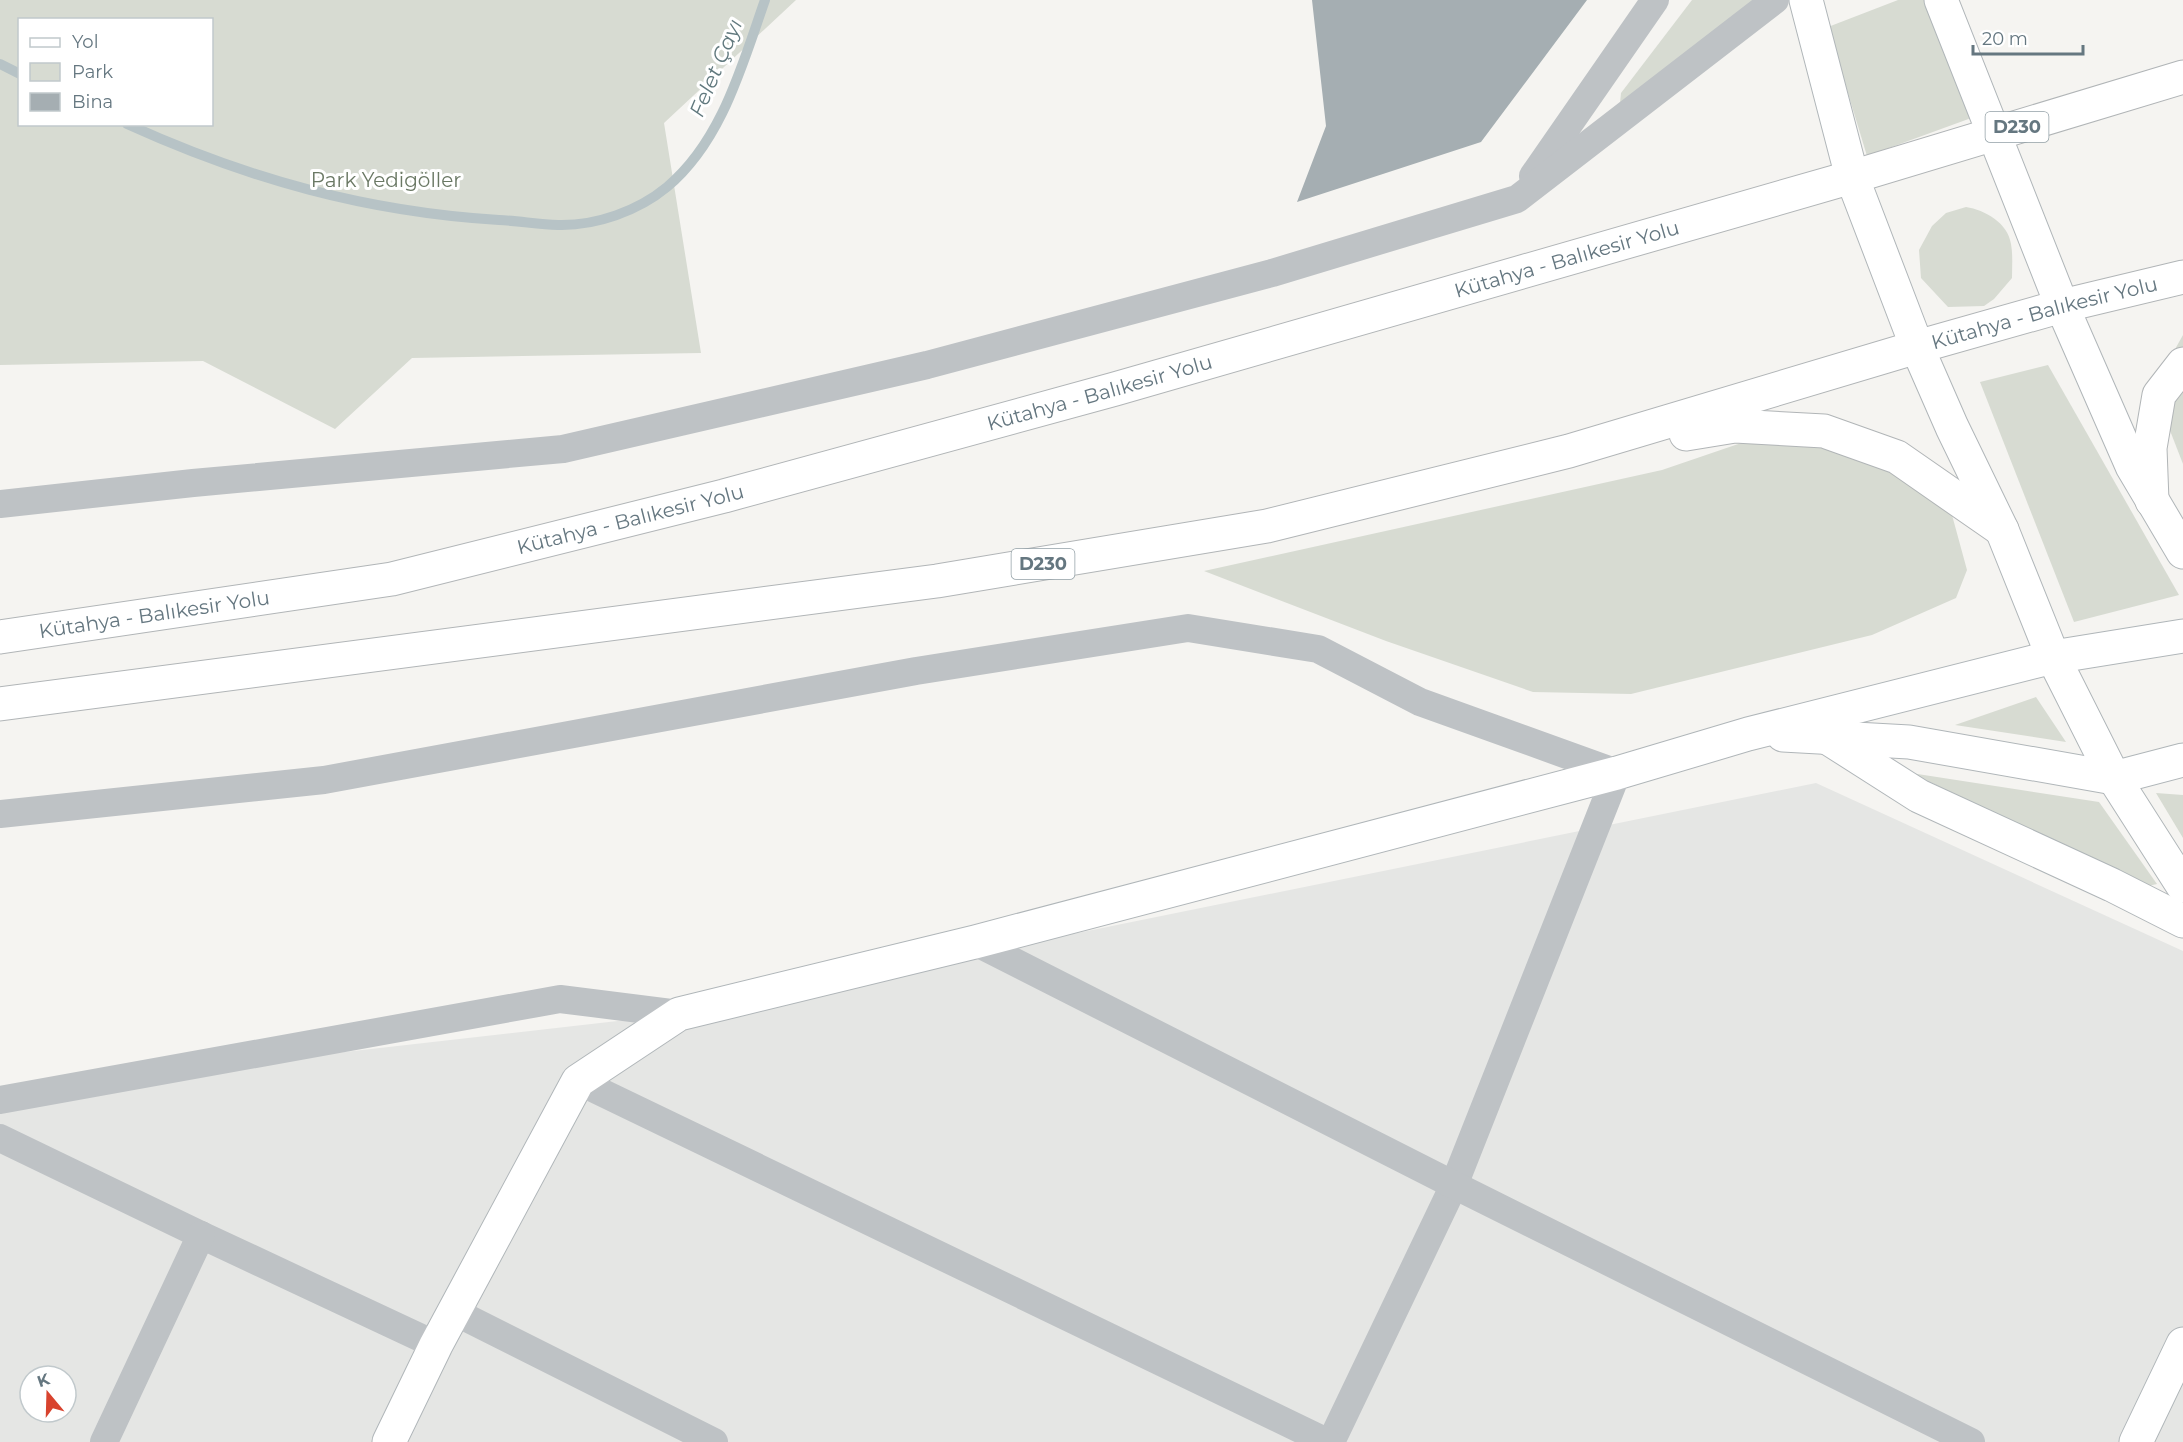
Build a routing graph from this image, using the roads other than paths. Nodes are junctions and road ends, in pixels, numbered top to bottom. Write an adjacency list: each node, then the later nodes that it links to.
1 (1655, 0): 8 (street)
2 (1775, 0): 8 (street)
3 (1806, 0): 7 (main road)
4 (1941, 0): 6 (main road)
5 (2183, 76): 6 (main road, Kütahya - Balıkesir Yolu / D230)
6 (1994, 134): 7 (main road, Kütahya - Balıkesir Yolu / D230); 10 (main road)
7 (1852, 177): 11 (main road); 19 (main road, Kütahya - Balıkesir Yolu / D230)
8 (1517, 199): 15 (street)
9 (2183, 277): 10 (main road, Kütahya - Balıkesir Yolu / D230)
10 (2062, 306): 11 (main road, Kütahya - Balıkesir Yolu / D230); 14 (main road)
11 (1917, 347): 13 (main road, Kütahya - Balıkesir Yolu / D230); 16 (main road)
12 (2183, 364): 14 (main road)
13 (1569, 451): 16 (main road); 21 (main road, Kütahya - Balıkesir Yolu / D230)
14 (2152, 501): 17 (main road)
15 (0, 504)
16 (2002, 530): 20 (main road)
17 (2183, 552)
18 (2183, 636): 20 (main road)
19 (0, 637)
20 (2053, 657): 22 (main road); 26 (main road)
21 (0, 704)
22 (1748, 734): 23 (main road); 25 (main road)
23 (1826, 737): 26 (main road); 29 (main road)
24 (2183, 760): 26 (main road)
25 (1617, 773): 27 (street); 30 (main road); 35 (street)
26 (2114, 778): 28 (main road)
27 (0, 814)
28 (2183, 886)
29 (2183, 921)
30 (975, 942): 31 (main road); 35 (street)
31 (679, 1014): 32 (main road); 33 (street)
32 (578, 1081): 37 (main road); 43 (street)
33 (0, 1100)
34 (0, 1138): 36 (street)
35 (1454, 1185): 43 (street); 44 (street)
36 (201, 1235): 39 (street); 40 (street)
37 (455, 1312): 39 (main road); 42 (street)
38 (2183, 1344): 45 (main road)
39 (436, 1345): 41 (main road)
40 (104, 1442)
41 (389, 1442)
42 (714, 1442)
43 (1329, 1442)
44 (1971, 1442)
45 (2136, 1442)

